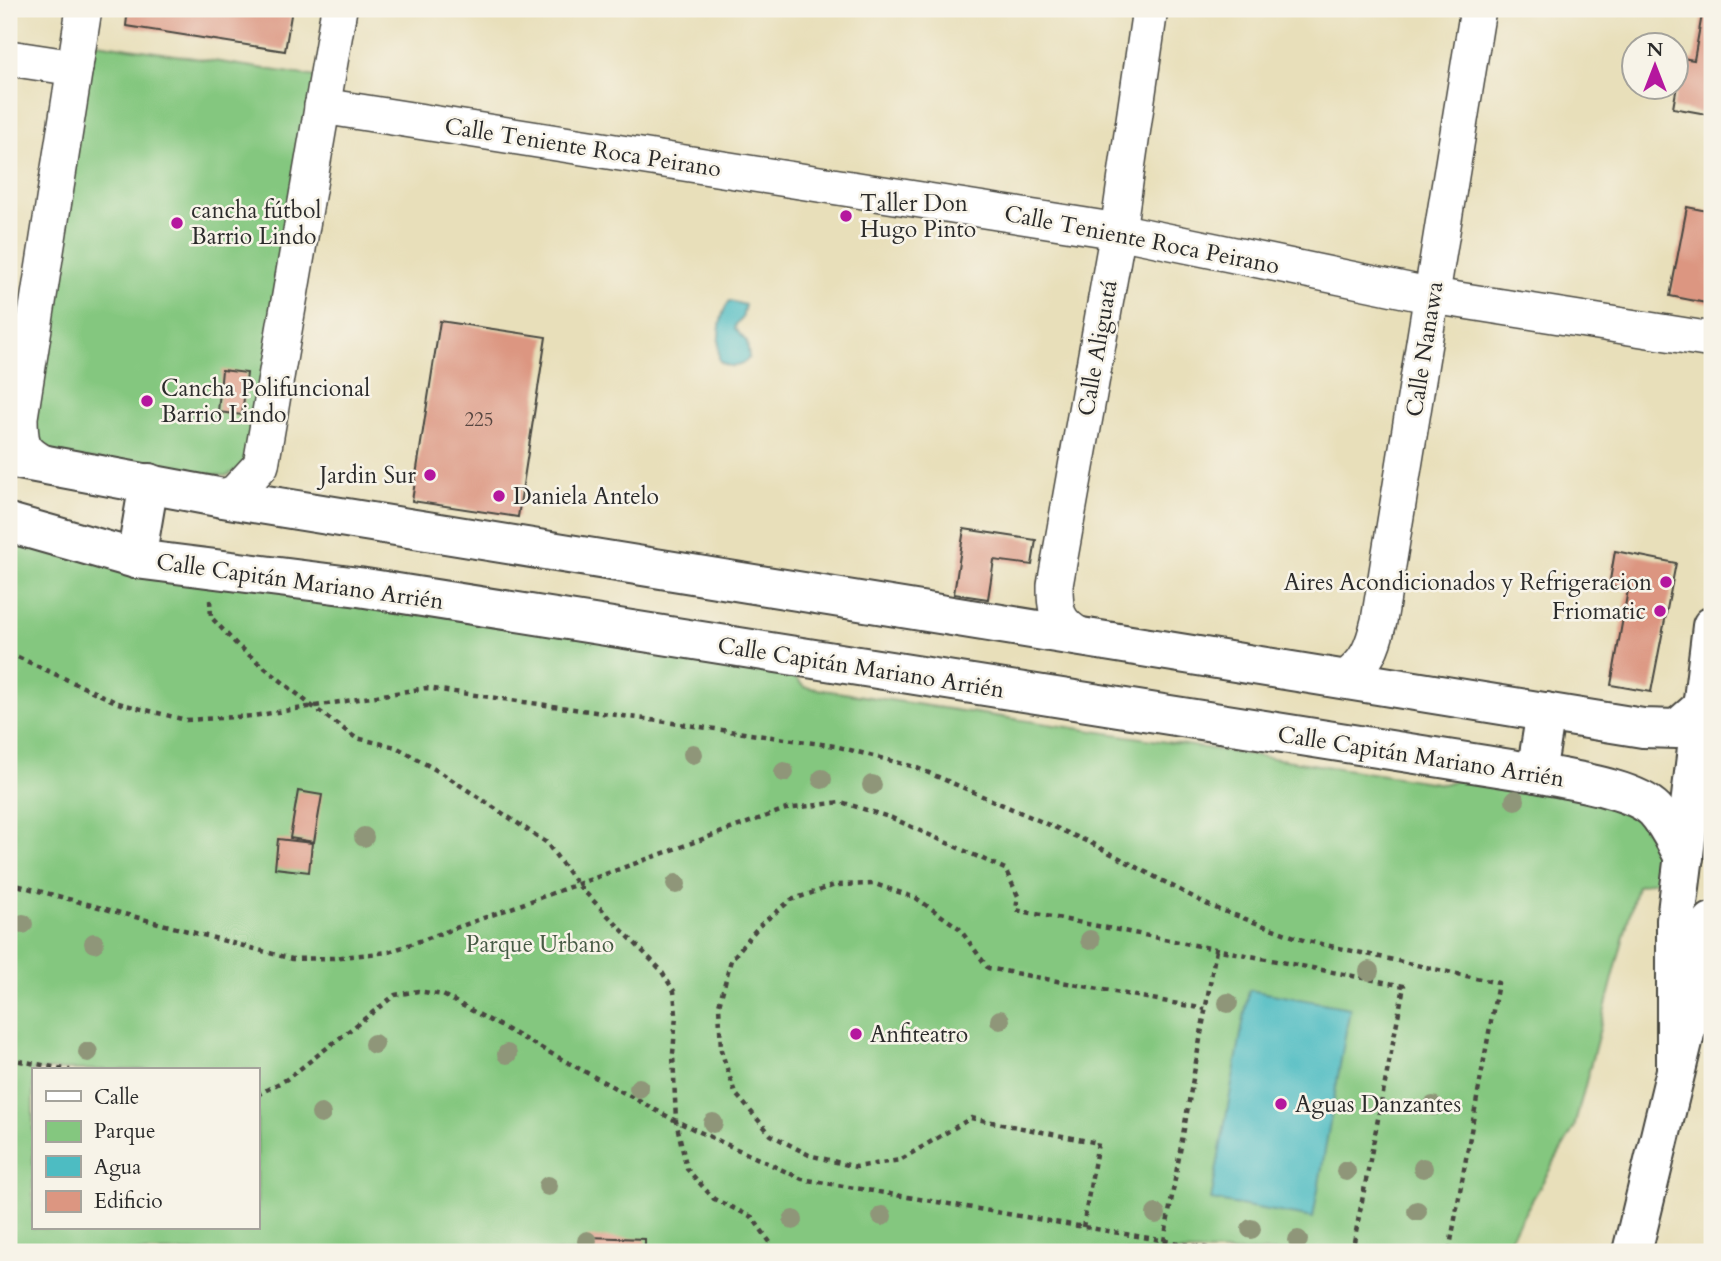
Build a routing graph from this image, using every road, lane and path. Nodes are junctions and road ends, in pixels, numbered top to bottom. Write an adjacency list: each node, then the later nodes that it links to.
1 (84, 9): 6 (street)
2 (339, 9): 7 (street)
3 (1150, 9): 8 (street, Calle Aliguatá)
4 (1478, 9): 9 (street, Calle Nanawa)
5 (9, 58): 6 (street)
6 (75, 68): 11 (street)
7 (322, 106): 8 (street, Calle Teniente Roca Peirano); 13 (street)
8 (1118, 231): 9 (street, Calle Teniente Roca Peirano); 18 (street, Calle Aliguatá)
9 (1433, 296): 10 (street, Calle Teniente Roca Peirano); 20 (street, Calle Nanawa)
10 (1712, 340)
11 (27, 461): 12 (street)
12 (149, 483): 13 (street); 15 (street)
13 (223, 498): 18 (street)
14 (9, 523): 15 (street, Calle Capitán Mariano Arrién)
15 (136, 559): 24 (street, Calle Capitán Mariano Arrién)
16 (210, 596): 21 (path)
17 (1712, 626): 22 (street)
18 (1079, 635): 20 (street)
19 (9, 653): 21 (path)
20 (1345, 678): 23 (street)
21 (312, 706): 27 (path); 42 (path)
22 (1700, 709): 23 (street); 25 (street)
23 (1546, 712): 24 (street)
24 (1536, 773): 25 (street, Calle Capitán Mariano Arrién)
25 (1684, 857): 32 (street)
26 (9, 883): 27 (path)
27 (577, 884): 29 (path); 35 (path)
28 (1712, 922): 32 (street)
29 (1216, 950): 30 (path); 41 (path)
30 (1205, 1009): 36 (path); 37 (path)
31 (9, 1059): 33 (path)
32 (1676, 1067): 44 (street)
33 (59, 1068)
34 (259, 1095): 35 (path)
35 (676, 1121): 36 (path); 39 (path)
36 (1083, 1227): 37 (path)
37 (1164, 1241): 40 (path)
38 (1480, 1249): 43 (path)
39 (777, 1252)
40 (1231, 1252)
41 (1352, 1252)
42 (1449, 1252)
43 (1493, 1252)
44 (1632, 1252)

